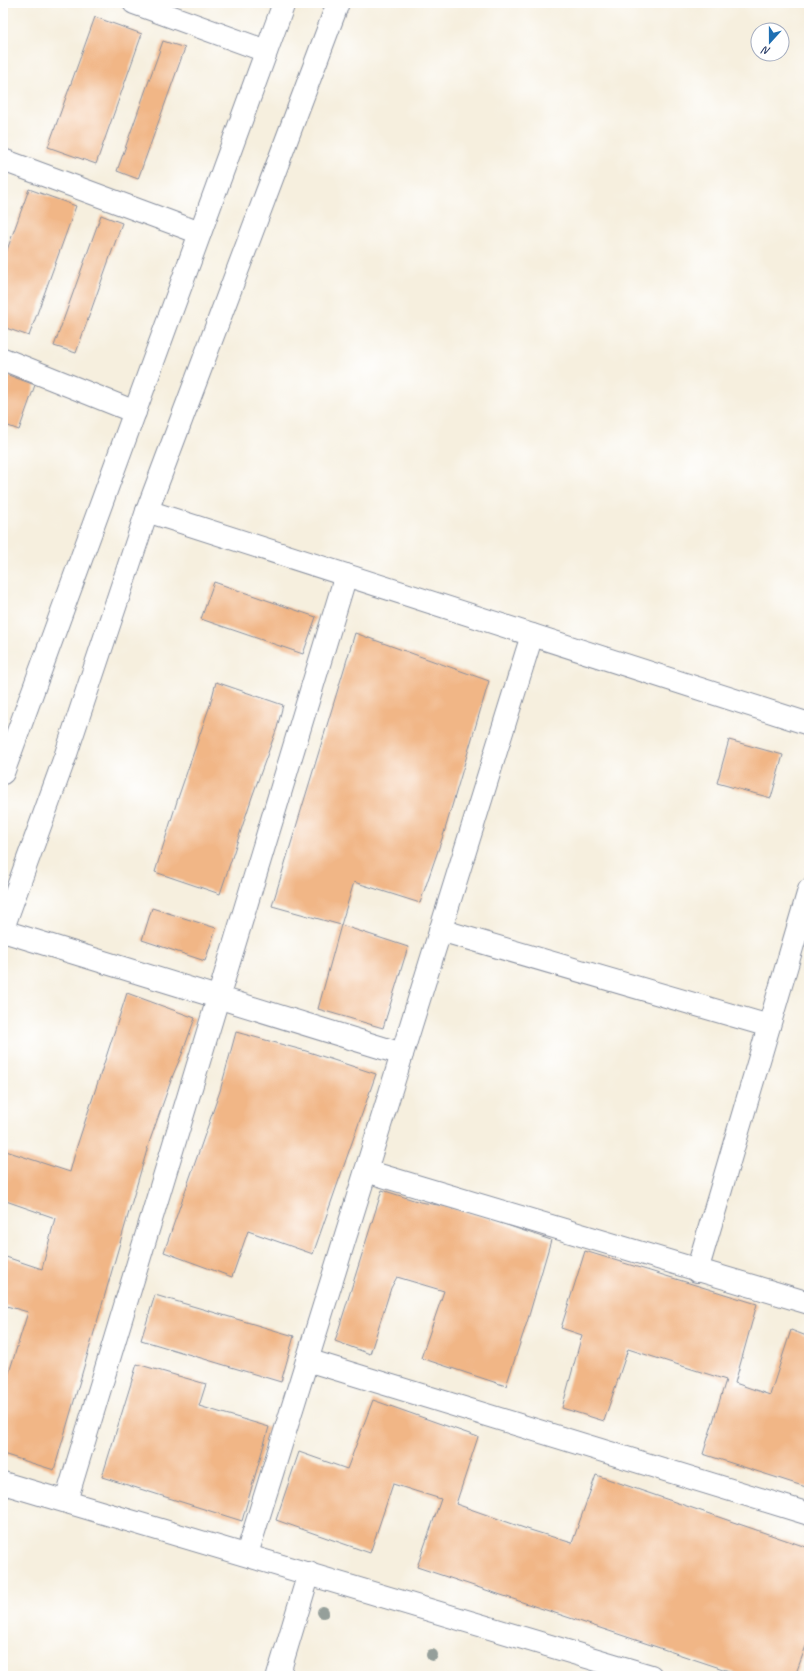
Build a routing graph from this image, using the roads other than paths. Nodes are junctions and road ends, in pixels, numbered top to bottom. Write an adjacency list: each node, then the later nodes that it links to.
1 (134, 3): 4 (street)
2 (284, 3): 4 (street)
3 (338, 3): 9 (street)
4 (266, 51): 6 (street)
5 (3, 160): 6 (street)
6 (200, 233): 8 (street)
7 (3, 359): 8 (street)
8 (135, 412): 13 (street)
9 (147, 511): 10 (street); 15 (street)
10 (346, 575): 11 (street); 18 (street)
11 (532, 635): 12 (street); 16 (street)
12 (809, 724)
13 (3, 773)
14 (809, 890): 19 (street)
15 (3, 928)
16 (440, 930): 19 (street); 20 (street)
17 (3, 931): 18 (street)
18 (218, 997): 20 (street); 26 (street)
19 (769, 1026): 22 (street)
20 (402, 1054): 21 (street)
21 (366, 1171): 22 (street); 24 (street)
22 (698, 1271): 23 (street)
23 (809, 1303)
24 (307, 1360): 27 (street); 28 (street)
25 (3, 1482): 26 (street)
26 (66, 1501): 28 (street)
27 (809, 1514)
28 (247, 1554): 29 (street)
29 (309, 1573): 30 (street); 31 (street)
30 (278, 1676)
31 (651, 1676)

